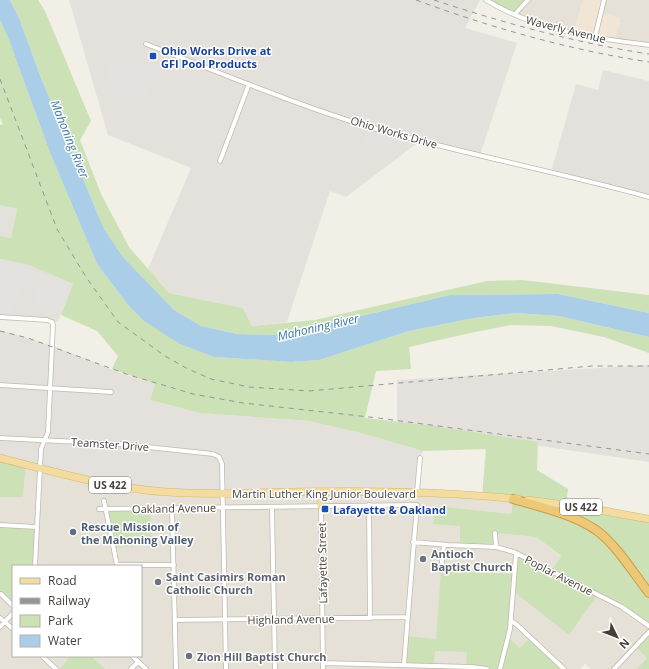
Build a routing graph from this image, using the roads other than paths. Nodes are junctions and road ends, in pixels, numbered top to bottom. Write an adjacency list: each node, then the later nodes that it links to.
1 (486, 0): 4 (street, Waverly Avenue)
2 (528, 0): 4 (street)
3 (604, 0): 5 (street)
4 (515, 14): 5 (street, Waverly Avenue)
5 (595, 37): 7 (street, Waverly Avenue)
6 (146, 44): 8 (street, Ohio Works Drive)
7 (649, 45)
8 (249, 84): 9 (street); 10 (street, Ohio Works Drive)
9 (220, 161)
10 (649, 197)
11 (0, 317): 13 (street)
12 (0, 385): 13 (street)
13 (50, 389): 14 (street); 16 (street)
14 (111, 392)
15 (0, 438): 16 (street, Teamster Drive)
16 (45, 440): 19 (street); 22 (street, Teamster Drive)
17 (0, 458): 19 (main road, Martin Luther King Junior Boulevard / US 422)
18 (420, 458): 21 (street)
19 (40, 469): 22 (main road, Martin Luther King Junior Boulevard / US 422); 34 (street)
20 (328, 492): 21 (main road, Martin Luther King Junior Boulevard / US 422); 22 (main road, Martin Luther King Junior Boulevard / US 422); 27 (main road)
21 (417, 492): 23 (main road, Martin Luther King Junior Boulevard / US 422)
22 (222, 494): 28 (street)
23 (513, 499): 32 (main road, Martin Luther King Junior Boulevard / US 422); 44 (highway)
24 (104, 501): 31 (street)
25 (369, 505): 27 (street, Oakland Avenue); 36 (street, Oakland Avenue); 51 (street)
26 (272, 506): 27 (street, Oakland Avenue); 28 (street, Oakland Avenue); 52 (street)
27 (321, 506): 50 (street, Lafayette Street)
28 (223, 507): 29 (street, Oakland Avenue); 54 (street)
29 (172, 508): 31 (street, Oakland Avenue); 42 (street)
30 (99, 509): 31 (street, Oakland Avenue)
31 (105, 509): 41 (street)
32 (649, 519)
33 (0, 525): 34 (street)
34 (37, 527): 40 (street)
35 (495, 533): 38 (street)
36 (413, 542): 37 (street, Poplar Avenue); 48 (street)
37 (444, 545): 38 (street, Poplar Avenue); 43 (street)
38 (496, 547): 39 (street, Poplar Avenue)
39 (516, 554): 55 (street); 57 (street, Poplar Avenue)
40 (35, 565)
41 (117, 565): 42 (street)
42 (174, 565): 53 (street)
43 (441, 570)
44 (649, 593)
45 (1, 594): 46 (street)
46 (12, 605)
47 (12, 614): 56 (street)
48 (408, 617): 51 (street, Highland Avenue); 66 (street)
49 (0, 618): 56 (street)
50 (322, 618): 51 (street, Highland Avenue); 52 (street, Highland Avenue); 64 (street, Lafayette Street)
51 (370, 618)
52 (274, 619): 54 (street, Highland Avenue); 73 (street)
53 (175, 620): 54 (street, Highland Avenue); 71 (street)
54 (225, 620): 72 (street)
55 (511, 621): 77 (street); 78 (street)
56 (5, 622): 58 (street); 59 (street)
57 (649, 626)
58 (0, 627)
59 (12, 629)
60 (649, 632): 79 (street)
61 (43, 657): 68 (street)
62 (133, 657): 63 (street)
63 (138, 662): 69 (street); 70 (street)
64 (323, 663): 65 (street); 74 (street, Lafayette Street)
65 (378, 664): 66 (street); 75 (street)
66 (404, 664): 67 (street)
67 (426, 667): 76 (street)
68 (56, 669)
69 (131, 669)
70 (146, 669)
71 (176, 669)
72 (226, 669)
73 (275, 669)
74 (323, 669)
75 (378, 669)
76 (487, 669)
77 (500, 669)
78 (564, 669)
79 (614, 669)

